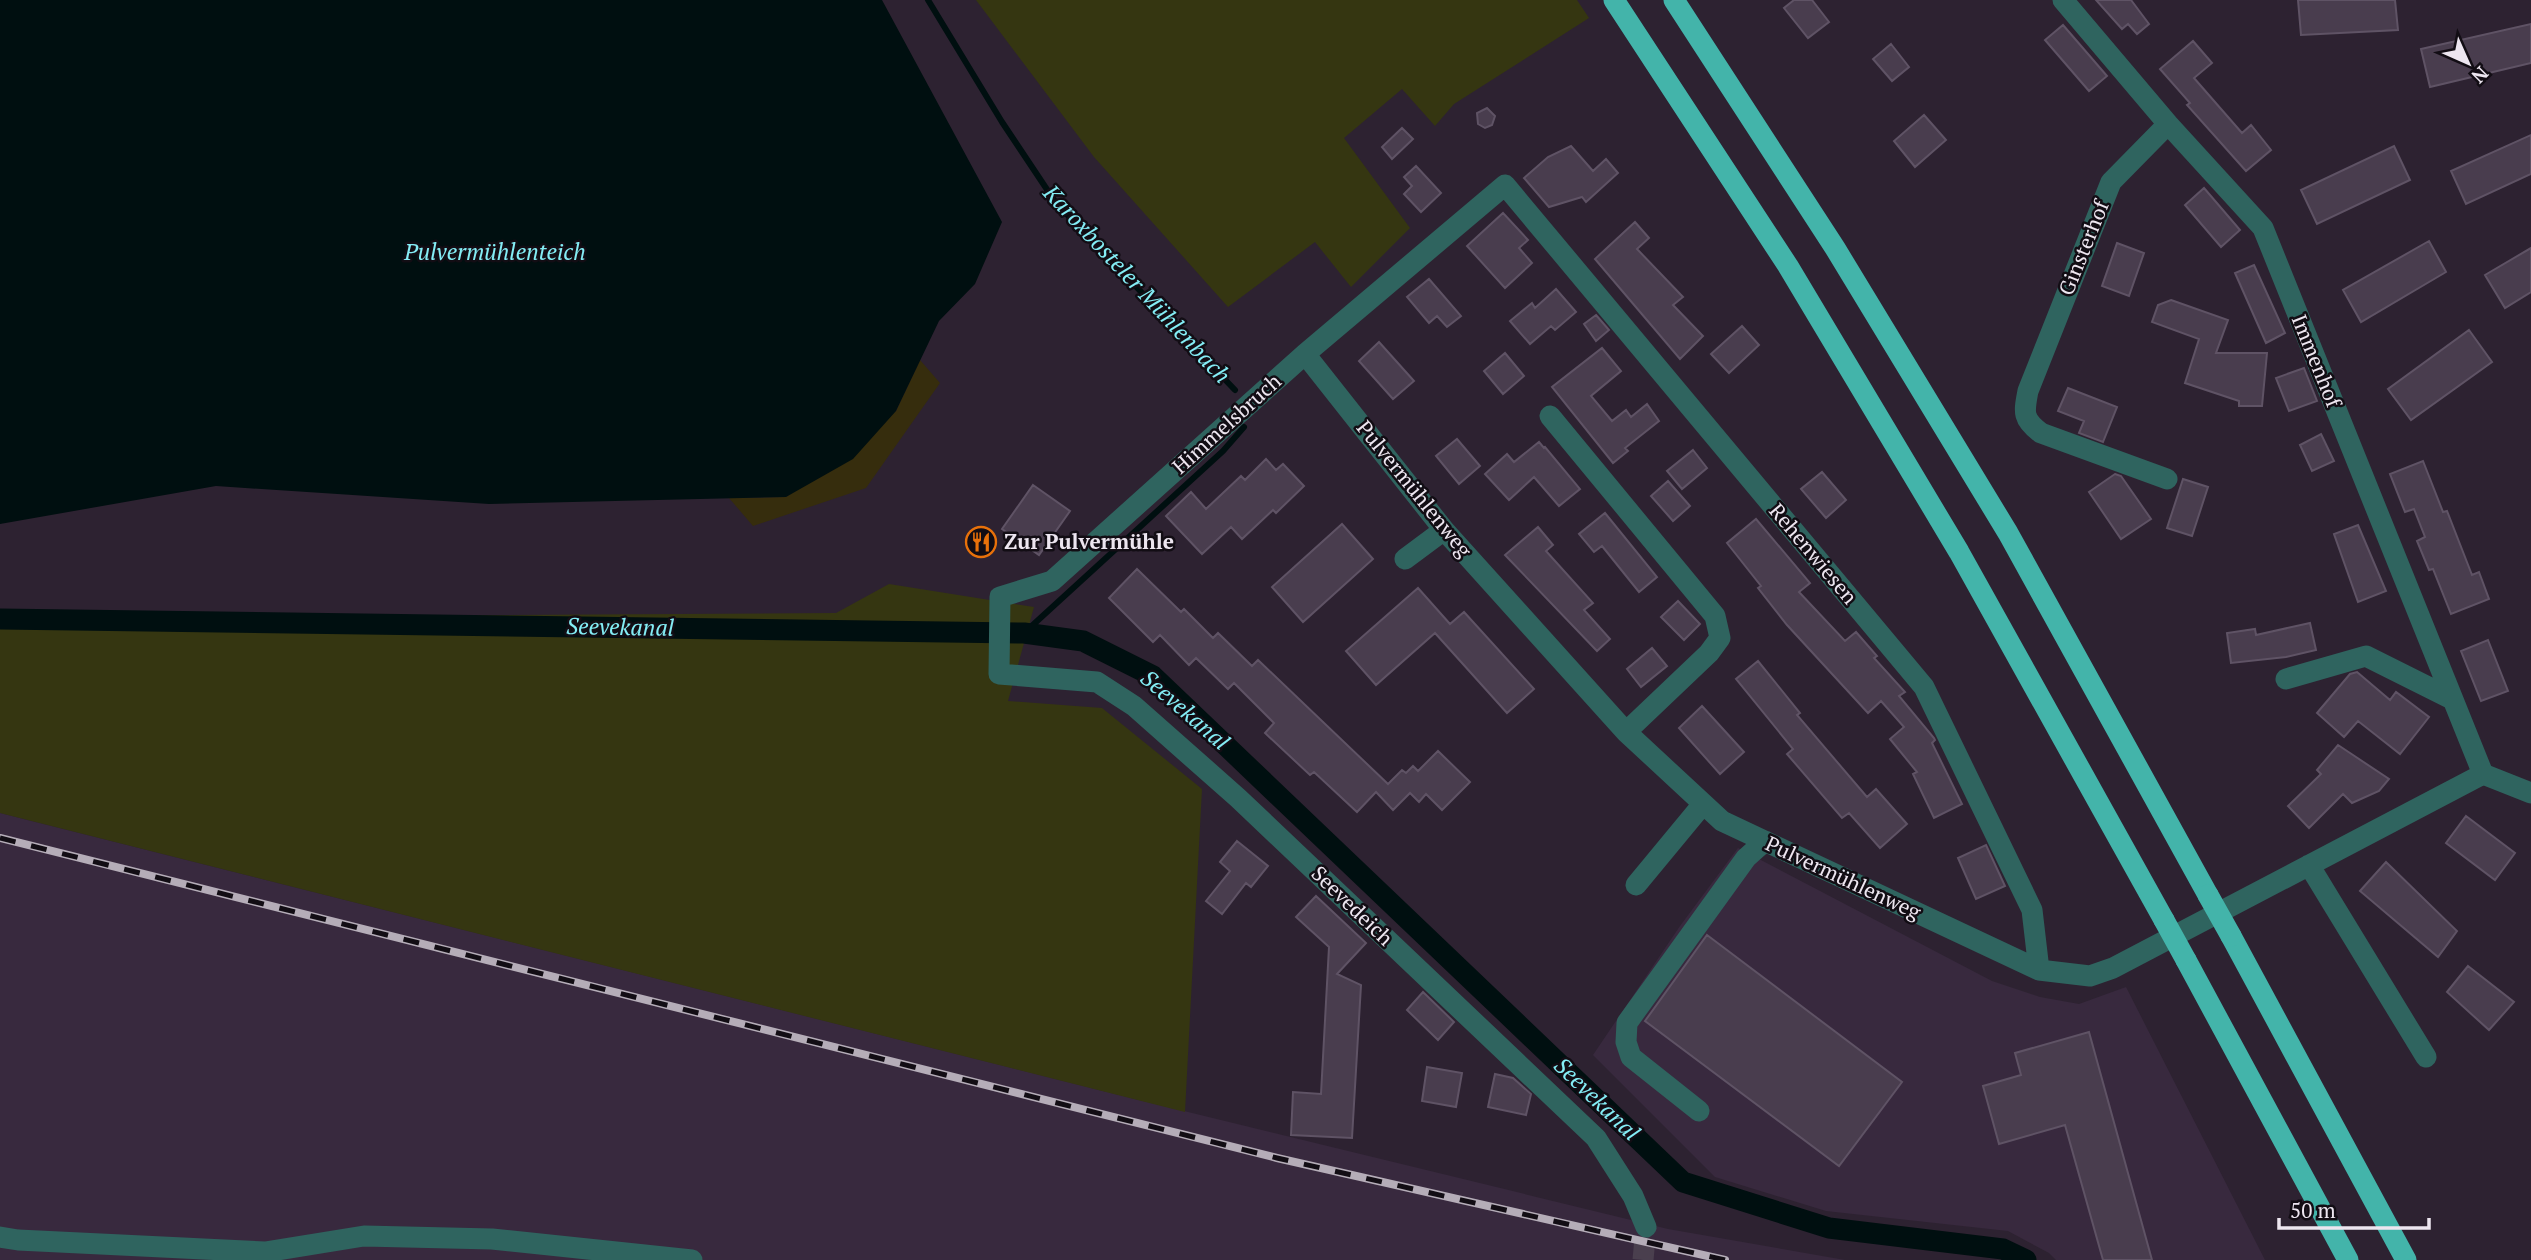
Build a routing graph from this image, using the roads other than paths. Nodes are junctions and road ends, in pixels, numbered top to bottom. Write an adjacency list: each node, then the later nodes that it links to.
1 (1614, 0): 27 (highway, bridge)
2 (1674, 0): 28 (highway, bridge)
3 (2063, 0): 4 (street, Immenhof)
4 (2168, 124): 8 (street, Ginsterhof); 13 (street, Immenhof)
5 (1505, 185): 6 (street, Himmelsbruch); 21 (street, Rehenwiesen)
6 (1305, 354): 9 (street, Pulvermühlenweg); 11 (street, Himmelsbruch)
7 (1550, 416): 14 (street)
8 (2167, 479)
9 (1444, 530): 10 (street); 14 (street, Pulvermühlenweg)
10 (1405, 559)
11 (999, 674): 24 (street, Seevedeich)
12 (2286, 679): 13 (street)
13 (2452, 699): 15 (street, Immenhof)
14 (1626, 732): 17 (street, Pulvermühlenweg)
15 (2483, 774): 16 (street); 19 (street, Pulvermühlenweg)
16 (2531, 793)
17 (1703, 804): 18 (street, Pulvermühlenweg); 20 (street)
18 (1765, 841): 21 (street, Pulvermühlenweg); 23 (street)
19 (2309, 865): 21 (street, Pulvermühlenweg); 22 (street)
20 (1636, 885)
21 (2039, 970)
22 (2426, 1057)
23 (1699, 1111)
24 (1646, 1227)
25 (0, 1237): 26 (street)
26 (692, 1260)
27 (2348, 1260)
28 (2406, 1260)

